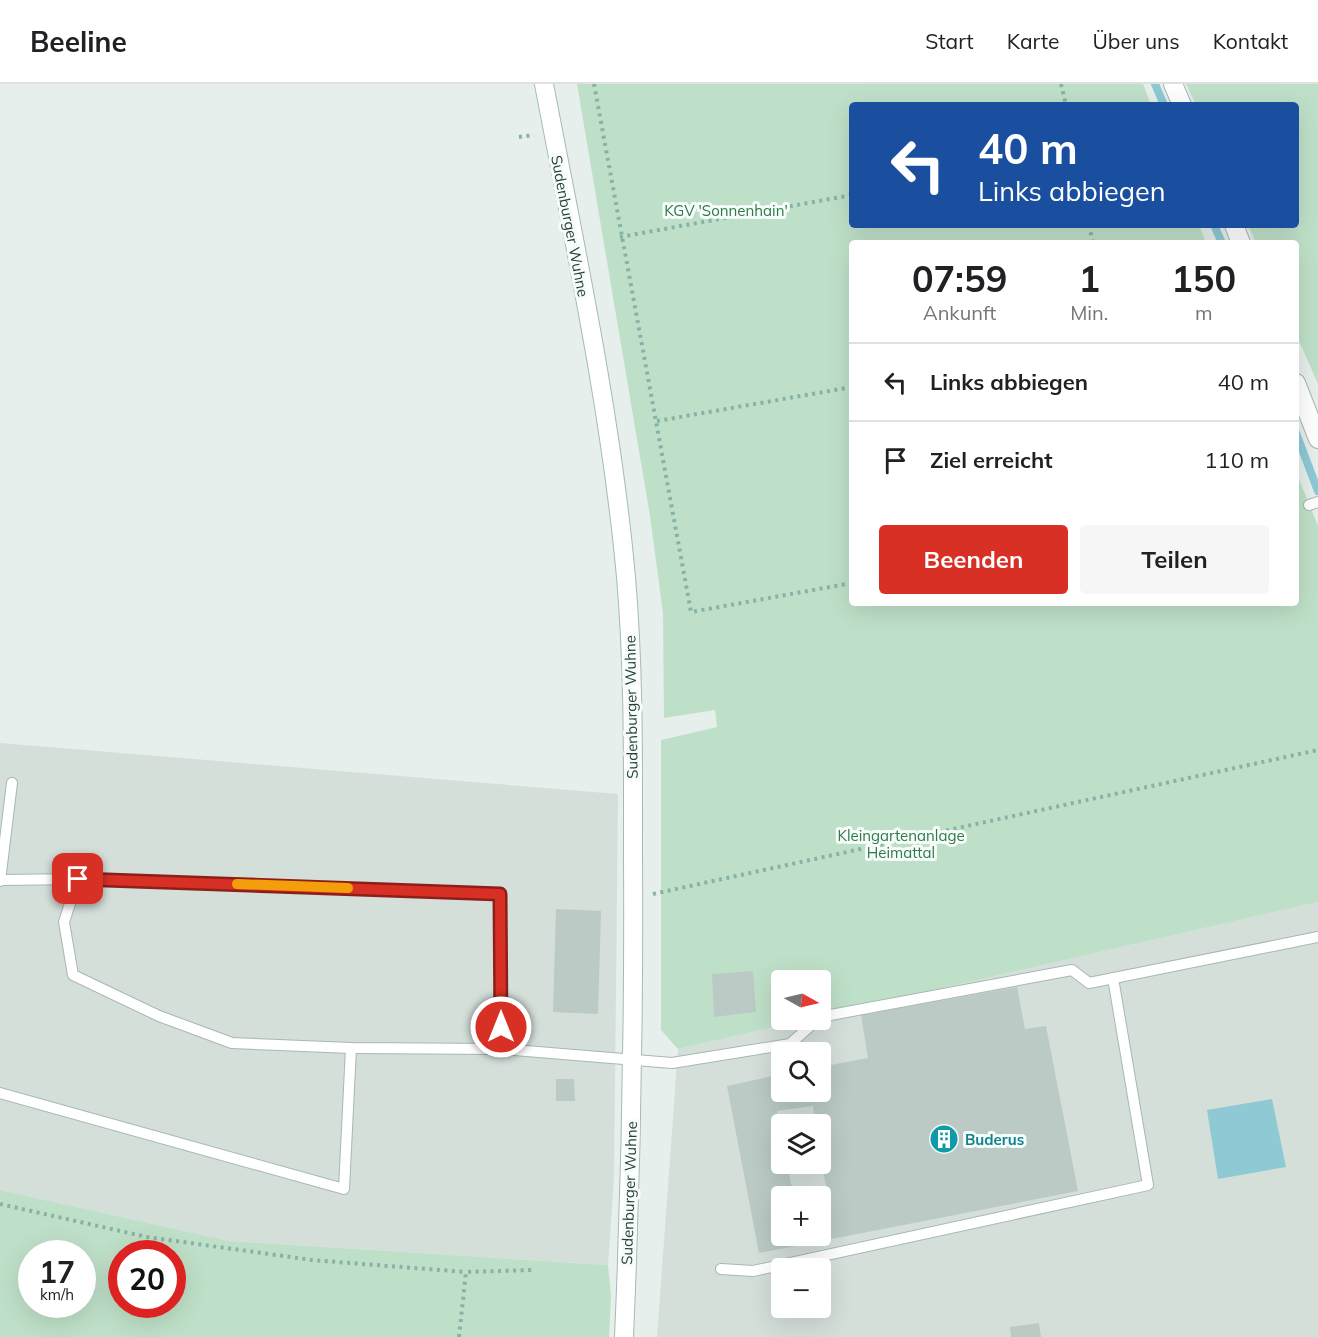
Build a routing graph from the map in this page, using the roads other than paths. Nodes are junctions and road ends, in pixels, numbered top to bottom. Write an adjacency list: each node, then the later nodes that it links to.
1 (544, 84): 15 (main road, Sudenburger Wuhne)
2 (1173, 84): 3 (main road)
3 (1181, 102)
4 (1299, 391): 5 (main road)
5 (1318, 439)
6 (12, 783): 8 (lane)
7 (78, 879): 8 (lane); 13 (lane); 14 (lane)
8 (0, 881)
9 (1318, 937): 10 (lane)
10 (1113, 978): 11 (lane); 17 (lane)
11 (831, 1017)
12 (806, 1030): 15 (lane)
13 (351, 1048): 14 (lane); 16 (lane)
14 (501, 1049): 15 (lane)
15 (633, 1059): 18 (main road, Sudenburger Wuhne)
16 (0, 1093)
17 (721, 1269)
18 (624, 1337)

